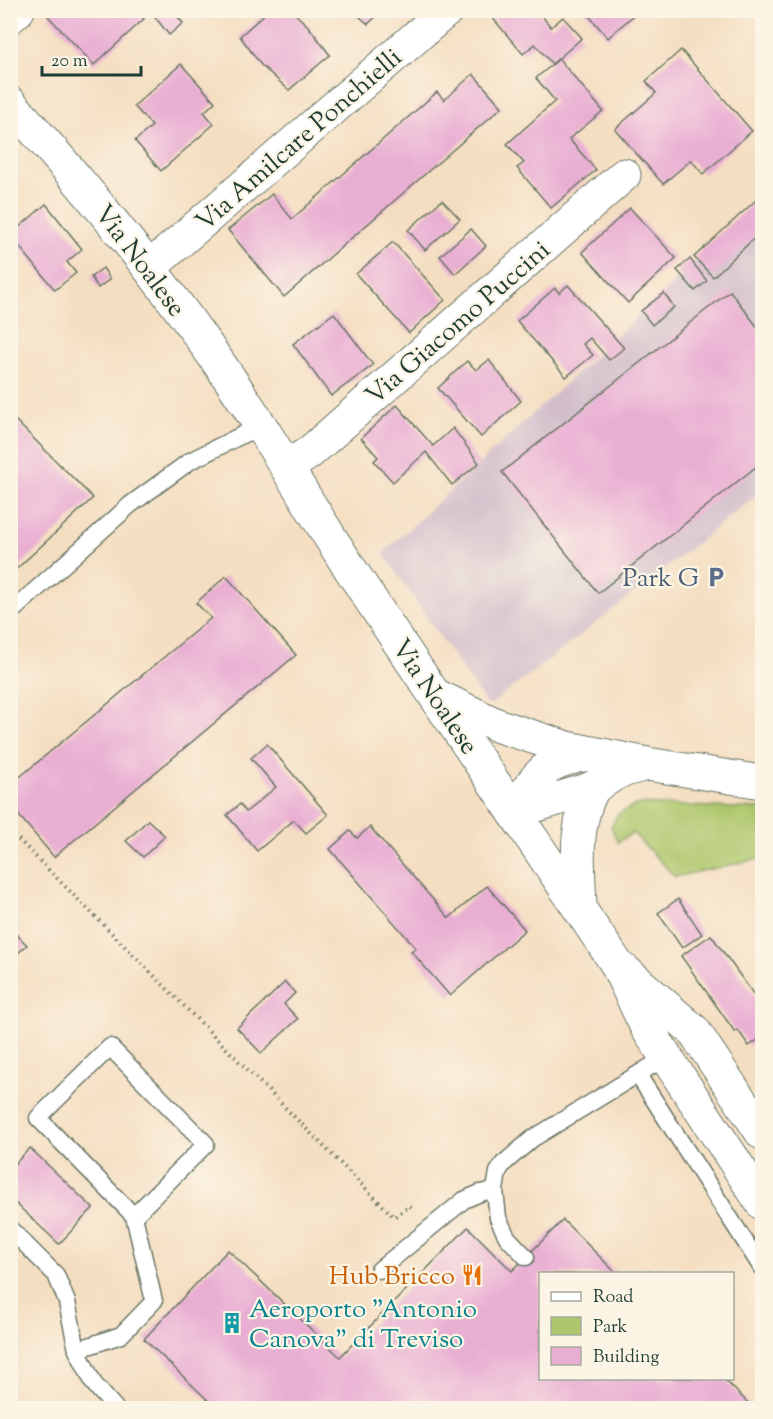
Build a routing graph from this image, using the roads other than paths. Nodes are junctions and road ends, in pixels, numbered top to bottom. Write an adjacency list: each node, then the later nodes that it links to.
1 (18, 10): 3 (street)
2 (447, 10): 6 (street, Via Amilcare Ponchielli)
3 (10, 17)
4 (10, 103): 6 (street, Via Noalese)
5 (624, 175): 8 (street, Via Giacomo Puccini)
6 (149, 268): 7 (street, Via Noalese)
7 (260, 426): 8 (street, Via Noalese); 9 (lane)
8 (287, 467): 10 (street, Via Noalese)
9 (10, 613)
10 (436, 696): 11 (street); 15 (street, Via Noalese)
11 (593, 754): 12 (street); 15 (street)
12 (647, 764): 13 (street); 14 (street)
13 (762, 782)
14 (594, 787): 15 (street); 16 (street)
15 (514, 812): 16 (street, Via Noalese)
16 (580, 909): 17 (street, Via Noalese)
17 (616, 963): 18 (street, Via Noalese); 20 (street, Via Noalese)
18 (666, 1057): 19 (lane); 22 (street, Via Noalese)
19 (638, 1075): 21 (lane); 26 (lane)
20 (762, 1133)
21 (495, 1190): 25 (lane); 27 (lane)
22 (762, 1203)
23 (134, 1216): 23 (lane); 28 (lane)
24 (10, 1229): 28 (lane)
25 (526, 1257)
26 (762, 1268)
27 (379, 1270)
28 (77, 1350): 29 (lane)
29 (115, 1408)

